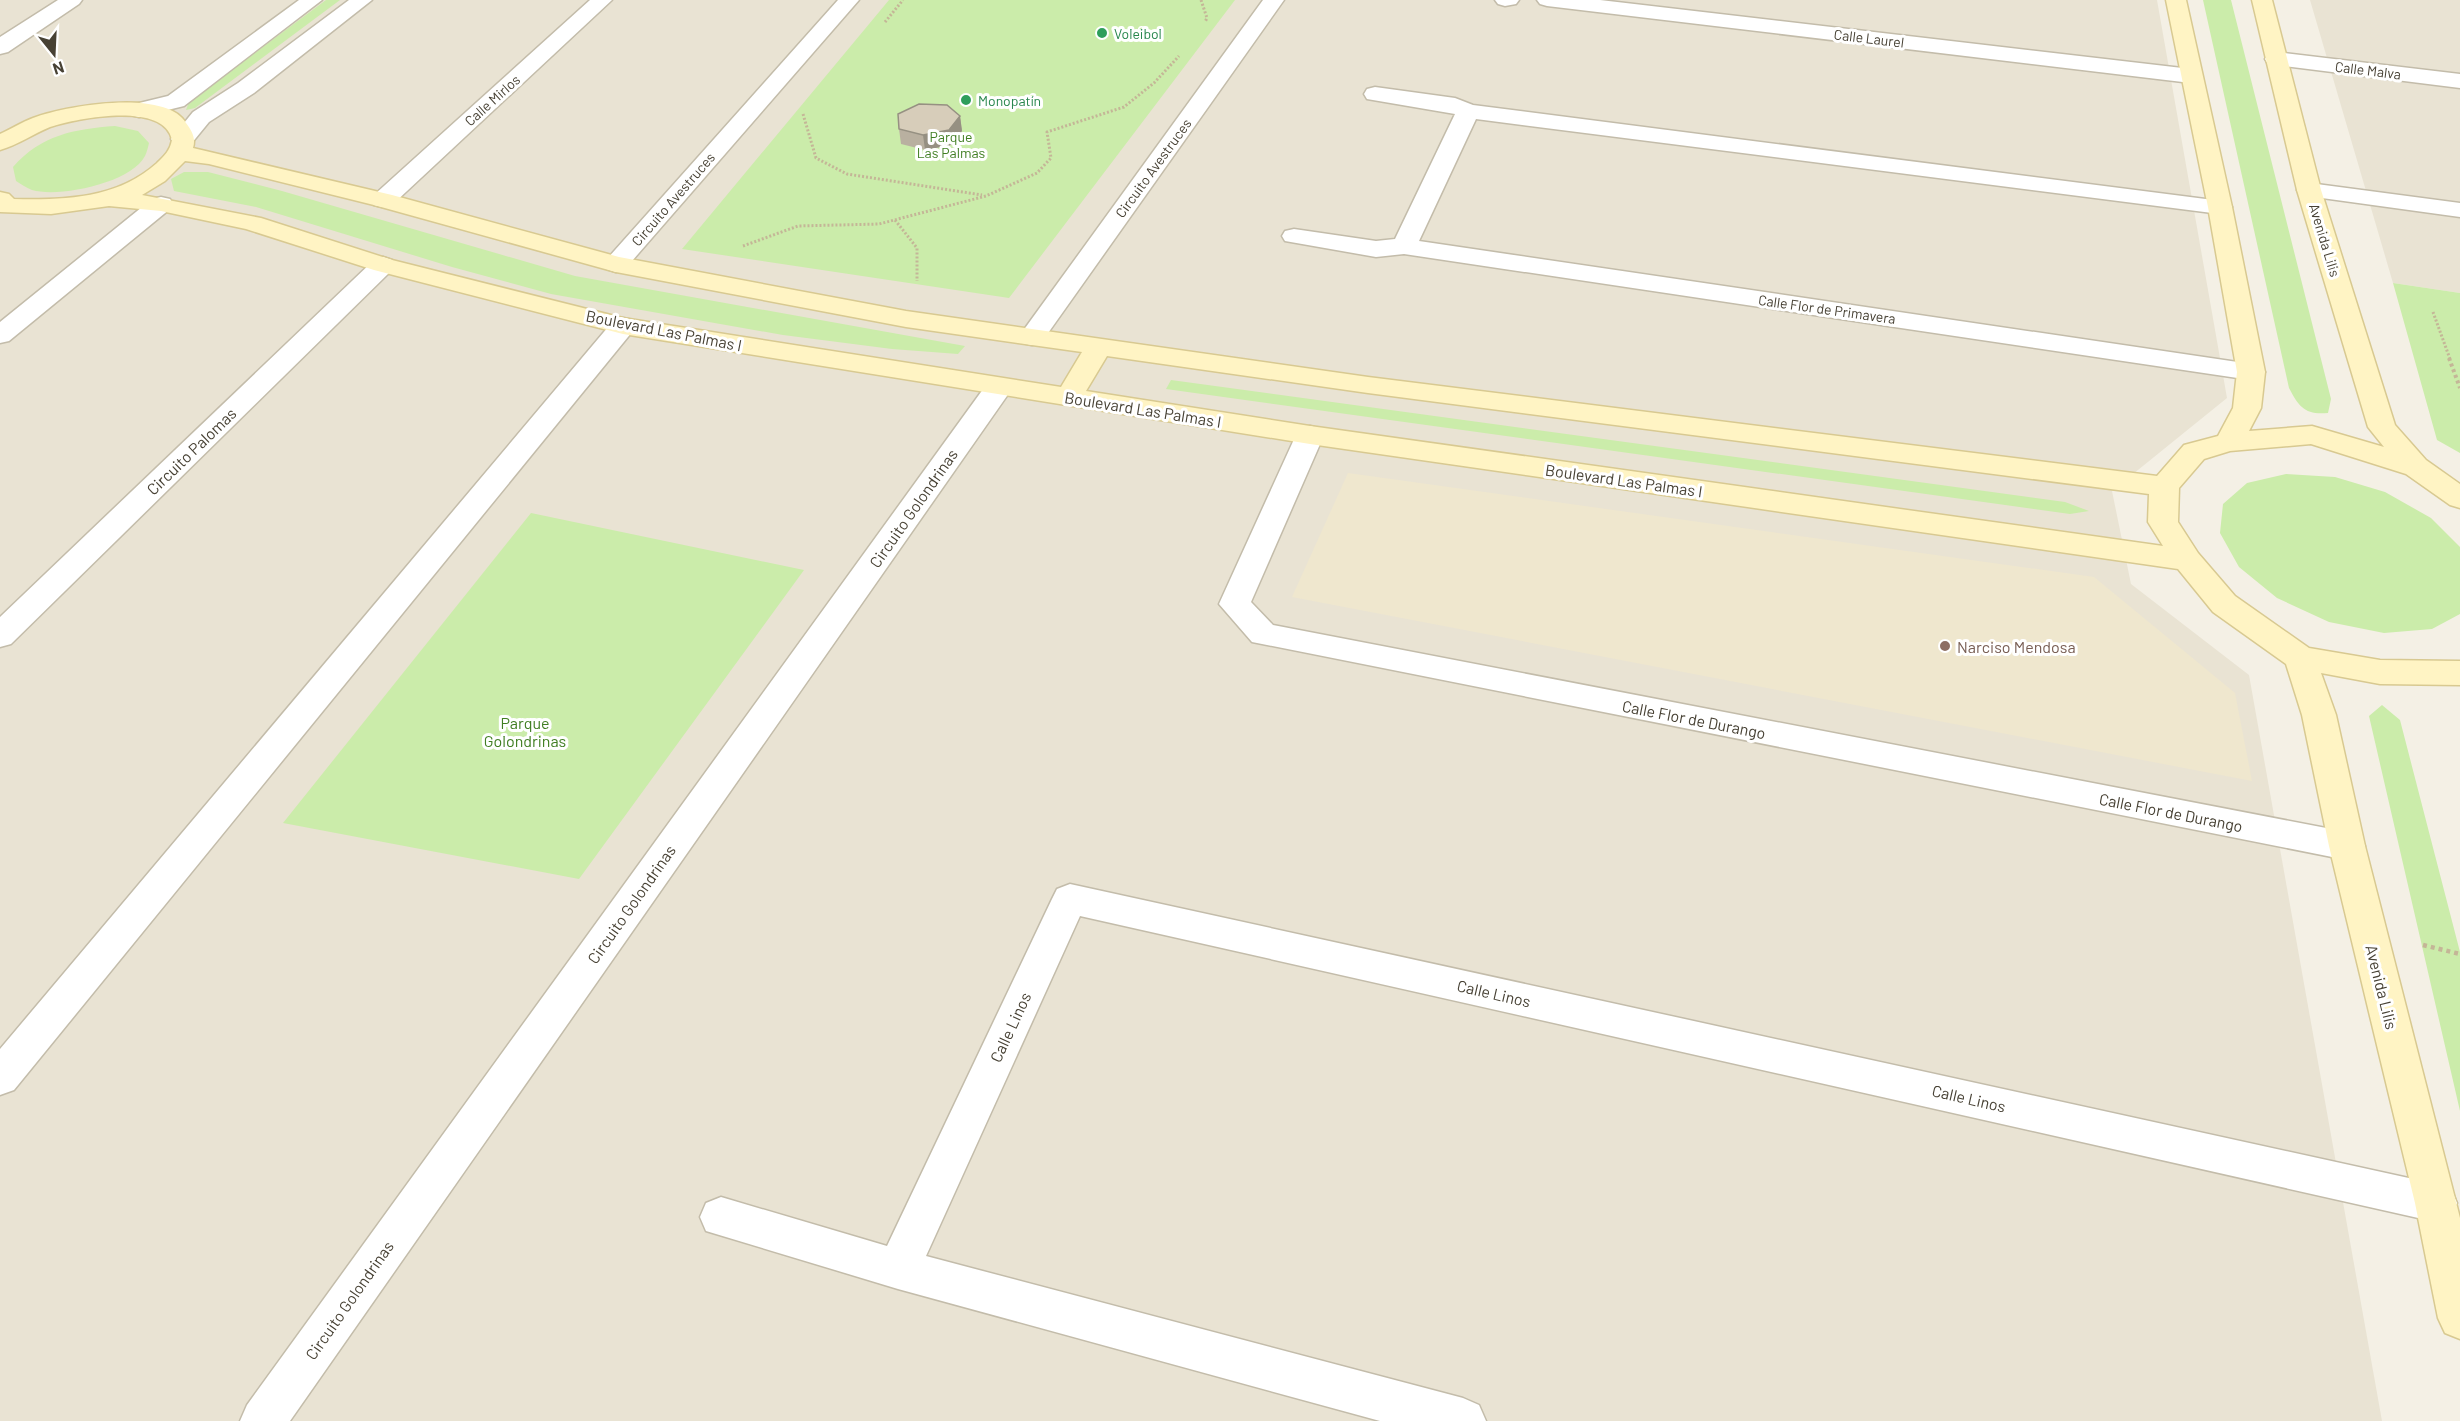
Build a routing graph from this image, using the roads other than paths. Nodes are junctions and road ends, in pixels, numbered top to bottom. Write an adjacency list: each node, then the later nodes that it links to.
1 (72, 0): 10 (street)
2 (312, 0): 15 (street)
3 (362, 0): 20 (street)
4 (602, 0): 23 (street, Calle Mirlos)
5 (849, 0): 30 (street, Circuito Avestruces)
6 (1274, 0): 34 (street, Circuito Avestruces)
7 (1547, 0): 12 (street, Calle Laurel)
8 (2176, 0): 12 (street)
9 (2262, 0): 11 (street, Avenida Lilis)
10 (0, 47)
11 (2277, 59): 13 (street, Calle Malva); 21 (street, Avenida Lilis)
12 (2191, 76): 26 (street)
13 (2460, 81)
14 (1375, 94): 16 (street)
15 (139, 110): 18 (street); 20 (street)
16 (1468, 111): 26 (street); 29 (street)
17 (0, 117): 18 (street)
18 (42, 123): 19 (street)
19 (0, 143)
20 (182, 146): 22 (street); 23 (street)
21 (2309, 190): 27 (street); 41 (street, Avenida Lilis)
22 (112, 199): 24 (street, Boulevard Las Palmas I); 25 (street)
23 (383, 200): 30 (street)
24 (161, 204): 31 (street, Boulevard Las Palmas I); 33 (street)
25 (2, 205)
26 (2220, 207): 36 (street)
27 (2460, 210)
28 (1294, 236): 29 (street, Calle Flor de Primavera)
29 (1404, 246): 36 (street, Calle Flor de Primavera)
30 (616, 264): 34 (street)
31 (382, 265): 32 (street, Boulevard Las Palmas I); 45 (street, Circuito Palomas)
32 (623, 326): 37 (street, Boulevard Las Palmas I); 49 (street)
33 (0, 334)
34 (1032, 336): 35 (street)
35 (1099, 346): 38 (street); 42 (street)
36 (2251, 372): 40 (street)
37 (999, 387): 38 (street, Boulevard Las Palmas I); 54 (street, Circuito Golondrinas)
38 (1068, 398): 39 (street, Boulevard Las Palmas I)
39 (1310, 435): 44 (street, Boulevard Las Palmas I); 48 (street, Calle Flor de Durango)
40 (2229, 442): 41 (street); 42 (street)
41 (2416, 467): 43 (street)
42 (2164, 486): 44 (street)
43 (2460, 498)
44 (2187, 560): 46 (street)
45 (0, 636)
46 (2300, 658): 47 (street); 48 (street, Avenida Lilis)
47 (2459, 682)
48 (2346, 846): 50 (street, Avenida Lilis)
49 (0, 1078)
50 (2436, 1203): 52 (street, Calle Linos); 53 (street, Avenida Lilis)
51 (721, 1217): 52 (street)
52 (898, 1269): 55 (street)
53 (2460, 1318)
54 (263, 1421)
55 (1463, 1421)

